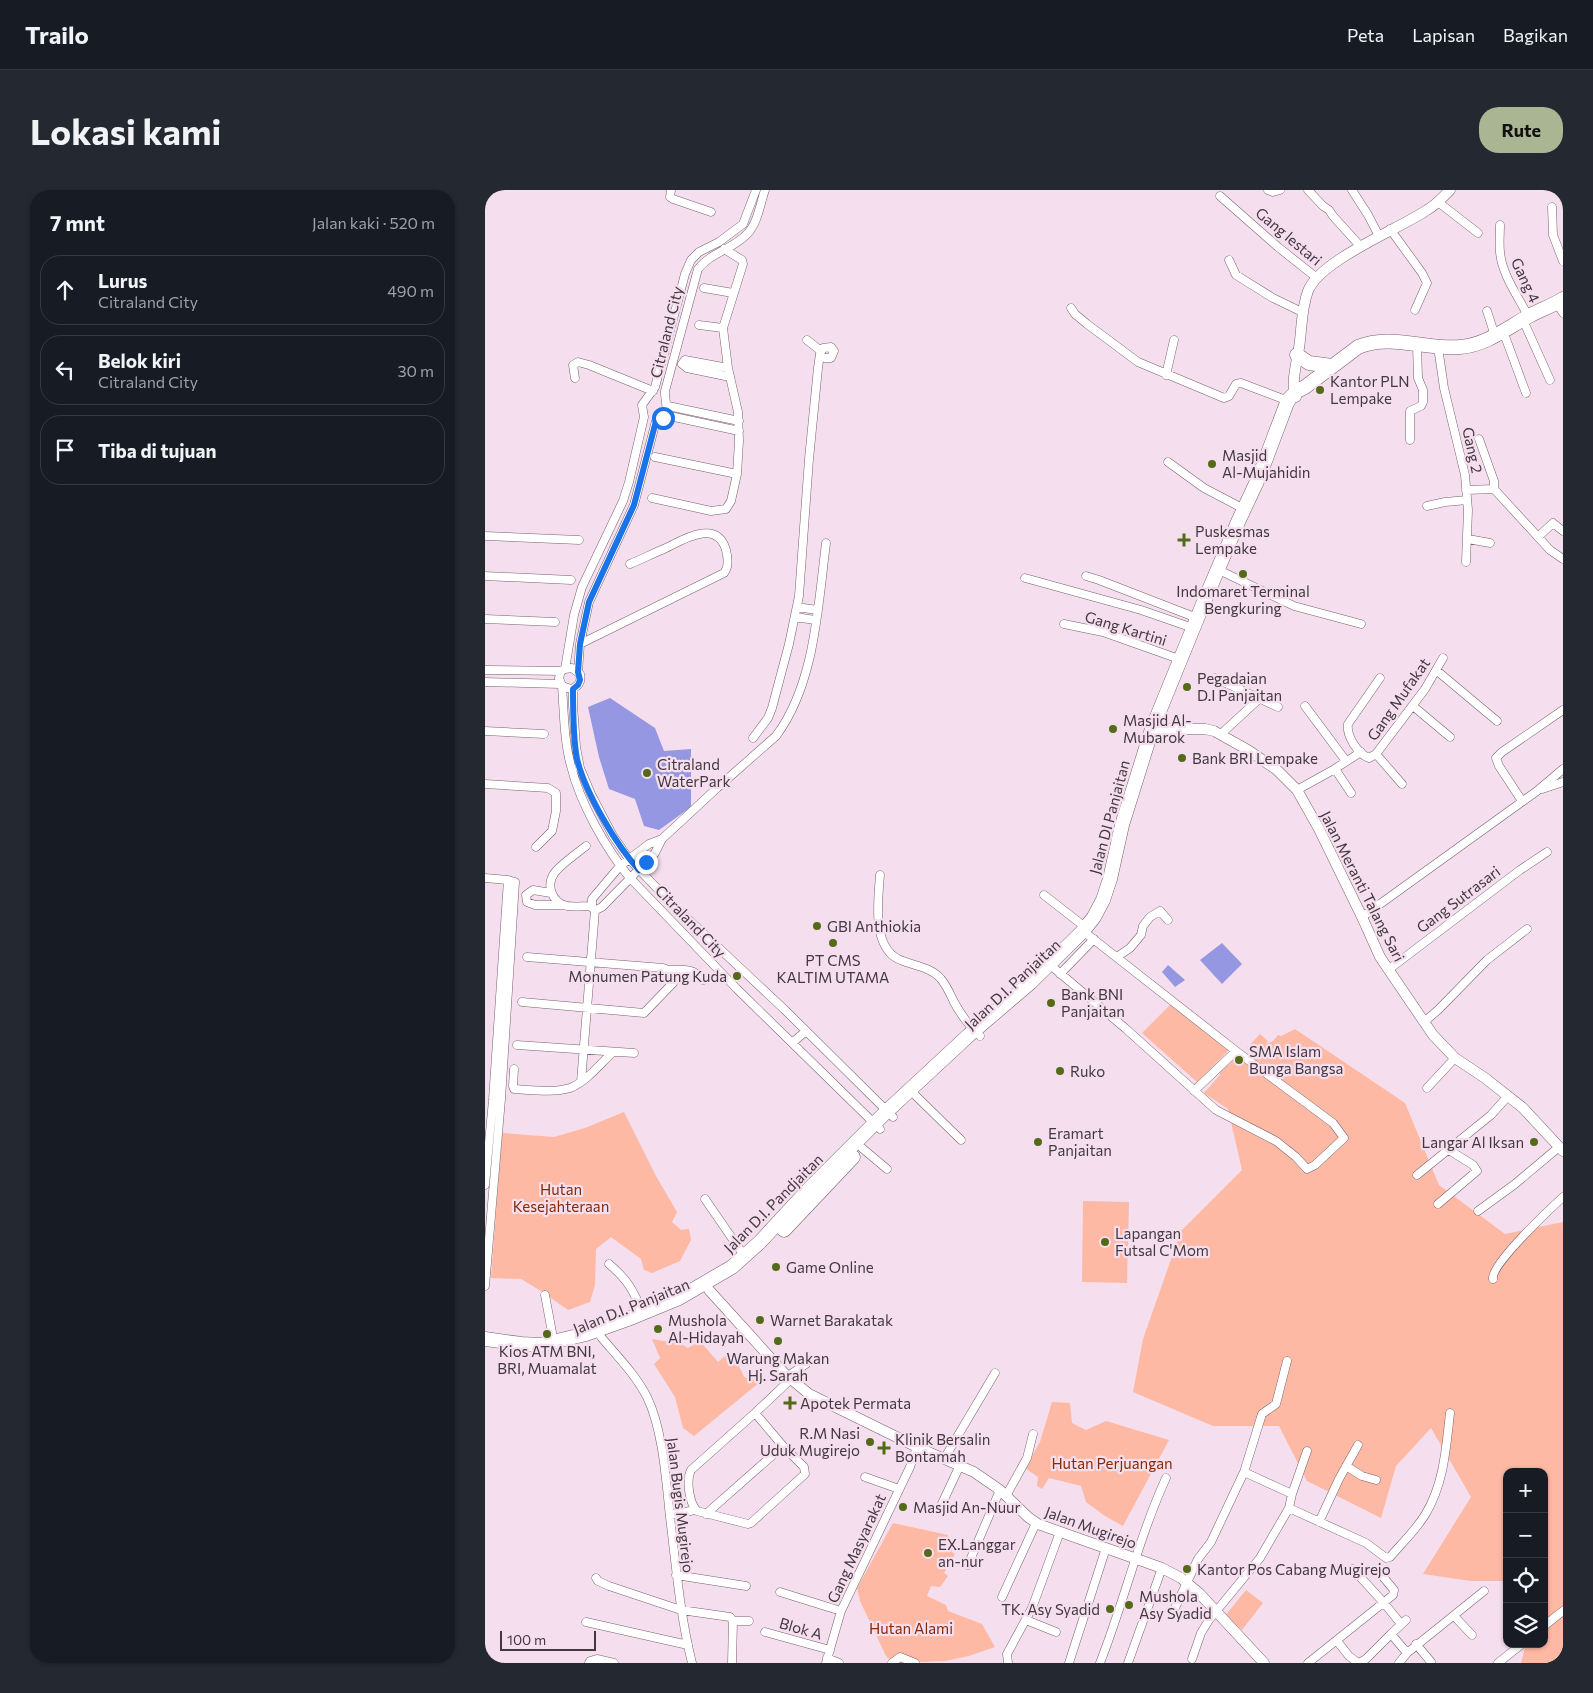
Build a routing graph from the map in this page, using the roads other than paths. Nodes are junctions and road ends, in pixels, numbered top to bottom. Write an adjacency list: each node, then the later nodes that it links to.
1 (671, 190): 13 (street)
2 (756, 190): 11 (street, Citraland City)
3 (765, 190): 11 (street, Citraland City)
4 (1268, 190): 5 (street)
5 (1280, 190)
6 (1308, 190): 18 (street)
7 (1352, 190): 17 (street)
8 (1450, 190): 10 (street)
9 (1220, 196): 22 (street, Gang lestari)
10 (1438, 202): 15 (street); 16 (street)
11 (756, 205): 19 (street, Citraland City); 46 (street, Citraland City)
12 (1552, 207): 21 (street)
13 (711, 212)
14 (1500, 224): 30 (street, Gang 4)
15 (1390, 229): 17 (street); 27 (street)
16 (1478, 233)
17 (1379, 236): 18 (street)
18 (1361, 247): 22 (street)
19 (724, 249): 24 (street); 48 (street, Citraland City)
20 (1229, 260): 29 (street)
21 (1563, 261)
22 (1317, 278): 29 (street)
23 (704, 288): 24 (street)
24 (733, 292): 32 (street)
25 (1561, 305): 30 (highway)
26 (1071, 308): 41 (street)
27 (1415, 310)
28 (1487, 311): 33 (street)
29 (1302, 312): 38 (street)
30 (1526, 318): 33 (highway); 44 (street, Gang 4)
31 (699, 325): 32 (street)
32 (723, 328): 40 (street)
33 (1499, 333): 37 (highway); 45 (street)
34 (807, 340): 81 (street)
35 (1174, 340): 41 (street)
36 (1417, 345): 37 (highway); 39 (highway); 55 (street)
37 (1438, 347): 60 (street, Gang 2)
38 (1297, 355): 39 (highway); 47 (street)
39 (1332, 366): 47 (highway)
40 (728, 368): 42 (street); 42 (street)
41 (1166, 375): 47 (street)
42 (730, 377): 52 (street)
43 (575, 378): 46 (street)
44 (1550, 380)
45 (1526, 393)
46 (651, 394): 48 (street); 50 (street, Citraland City)
47 (1296, 397): 64 (highway, Jalan DI Panjaitan); 75 (highway)
48 (666, 403): 49 (street, Citraland City); 52 (street)
49 (665, 415): 51 (street); 53 (street)
50 (644, 417): 51 (street); 90 (street, Citraland City)
51 (656, 421): 91 (street, Citraland City)
52 (739, 421): 53 (street)
53 (739, 431): 58 (street)
54 (1479, 439): 59 (street)
55 (1410, 440)
56 (655, 457): 58 (street)
57 (1168, 462): 64 (street)
58 (737, 474): 61 (street)
59 (1494, 489): 60 (street); 67 (street)
60 (1466, 490): 62 (street, Gang 2)
61 (652, 498)
62 (1467, 500): 63 (street); 68 (street, Gang 2)
63 (1427, 506)
64 (1244, 509): 80 (highway, Jalan DI Panjaitan)
65 (1563, 531): 67 (street)
66 (485, 536): 69 (street)
67 (1538, 538): 72 (street)
68 (1468, 539): 71 (street); 73 (street, Gang 2)
69 (579, 540)
70 (826, 543): 82 (street)
71 (1490, 544)
72 (1563, 559)
73 (1466, 562)
74 (630, 564): 92 (street)
75 (1225, 573): 80 (highway); 89 (street)
76 (485, 576): 79 (street)
77 (1086, 576): 87 (street)
78 (1025, 578): 87 (street)
79 (571, 580)
80 (1207, 606): 87 (highway, Jalan DI Panjaitan); 112 (highway)
81 (797, 607): 82 (street); 83 (street)
82 (817, 610): 85 (street)
83 (795, 618): 85 (street); 117 (street)
84 (485, 619): 86 (street)
85 (815, 620): 130 (street)
86 (555, 622)
87 (1195, 623): 94 (highway, Jalan DI Panjaitan)
88 (1064, 624): 94 (street, Gang Kartini)
89 (1361, 624)
90 (572, 627): 91 (street); 96 (street, Citraland City)
91 (583, 629): 92 (street, Citraland City)
92 (580, 644): 99 (street, Citraland City)
93 (1443, 658): 97 (street, Gang Mufakat)
94 (1179, 659): 112 (highway, Jalan DI Panjaitan)
95 (485, 670): 98 (street)
96 (563, 670): 98 (street); 99 (street); 104 (street, Citraland City)
97 (1436, 670): 108 (street, Gang Mufakat); 111 (street)
98 (534, 671): 103 (street)
99 (578, 672): 105 (street, Citraland City)
100 (1215, 678): 106 (street)
101 (1380, 678): 118 (street)
102 (485, 682): 103 (street)
103 (533, 684): 104 (street)
104 (561, 685): 105 (street); 135 (street, Citraland City)
105 (573, 689): 134 (street, Citraland City)
106 (1259, 699): 109 (street); 115 (street)
107 (1305, 706): 120 (street)
108 (1413, 706): 116 (street); 119 (street, Gang Mufakat)
109 (1278, 707)
110 (1563, 710): 129 (street)
111 (1497, 721)
112 (1156, 729): 115 (street, Jalan Meranti Talang Sari); 147 (highway, Jalan DI Panjaitan)
113 (485, 730): 114 (street)
114 (544, 734)
115 (1221, 734): 126 (street, Jalan Meranti Talang Sari)
116 (1450, 737)
117 (753, 738)
118 (1361, 752): 119 (street, Gang Mufakat); 120 (street, Gang Mufakat)
119 (1376, 754): 125 (street)
120 (1347, 761): 121 (street, Gang Mufakat)
121 (1335, 769): 126 (street, Gang Mufakat); 128 (street)
122 (1563, 769): 127 (street)
123 (1563, 782): 127 (street)
124 (485, 784): 132 (street)
125 (1402, 784)
126 (1297, 790): 144 (street, Jalan Meranti Talang Sari)
127 (1537, 790): 129 (street)
128 (1351, 793)
129 (1522, 800): 144 (street)
130 (663, 839): 134 (street); 136 (street)
131 (586, 846): 140 (street)
132 (536, 847)
133 (1547, 852): 152 (street, Gang Sutrasari)
134 (629, 859): 135 (street); 136 (street, Citraland City)
135 (620, 866): 139 (street, Citraland City); 143 (street)
136 (639, 870): 139 (street); 158 (street, Citraland City)
137 (880, 875): 159 (street)
138 (485, 878): 173 (street)
139 (630, 878): 143 (street); 160 (street, Citraland City)
140 (551, 893): 142 (street); 142 (street)
141 (1045, 895): 147 (street)
142 (564, 905): 143 (street)
143 (593, 908): 150 (street)
144 (1362, 917): 152 (street, Jalan Meranti Talang Sari)
145 (1168, 920): 149 (street)
146 (1527, 929): 157 (street)
147 (1088, 933): 149 (street); 153 (highway, Jalan D.I. Panjaitan); 159 (highway, Jalan DI Panjaitan)
148 (527, 957): 150 (street)
149 (1117, 957): 163 (street)
150 (591, 963): 151 (street); 156 (street)
151 (671, 970): 154 (street); 156 (street)
152 (1388, 970): 157 (street, Jalan Meranti Talang Sari)
153 (1057, 972): 159 (highway, Jalan D.I. Panjaitan); 170 (street)
154 (703, 980)
155 (522, 1002): 156 (street)
156 (587, 1008): 162 (street)
157 (1424, 1022): 166 (street, Jalan Meranti Talang Sari)
158 (806, 1031): 160 (street); 174 (street, Citraland City)
159 (977, 1033): 171 (highway, Jalan D.I. Panjaitan); 174 (highway, Jalan DI Panjaitan)
160 (793, 1043): 175 (street, Citraland City)
161 (517, 1045): 162 (street)
162 (584, 1049): 164 (street); 168 (street)
163 (1236, 1051): 170 (street); 170 (street)
164 (613, 1052): 165 (street); 168 (street)
165 (634, 1053)
166 (1455, 1058): 169 (street); 172 (street, Jalan Meranti Talang Sari)
167 (514, 1069): 168 (street)
168 (581, 1082)
169 (1427, 1088)
170 (1194, 1091)
171 (916, 1096): 174 (highway, Jalan D.I. Panjaitan); 176 (street)
172 (1508, 1096): 178 (street, Jalan Meranti Talang Sari); 179 (street)
173 (493, 1099): 182 (street); 183 (street)
174 (890, 1114): 175 (highway, Jalan DI Panjaitan)
175 (878, 1126): 177 (highway, Jalan D.I. Panjaitan); 188 (highway, Jalan D.I. Pandjaitan)
176 (961, 1140)
177 (862, 1148): 180 (street); 192 (highway, Jalan D.I. Panjaitan)
178 (1561, 1149): 187 (street)
179 (1449, 1150): 181 (street); 186 (street)
180 (887, 1169)
181 (1417, 1175)
182 (485, 1185)
183 (489, 1189): 191 (street)
184 (1563, 1197): 190 (street)
185 (705, 1199): 188 (street)
186 (1438, 1204)
187 (1478, 1211)
188 (745, 1256): 192 (highway, Jalan D.I. Pandjaitan)
189 (609, 1264): 194 (street)
190 (1493, 1279)
191 (485, 1286)
192 (706, 1287): 194 (highway, Jalan D.I. Pandjaitan); 195 (highway, Jalan D.I. Panjaitan); 202 (street, Jalan Mugirejo)
193 (545, 1295): 197 (street)
194 (643, 1313): 197 (highway, Jalan D.I. Pandjaitan)
195 (601, 1337): 198 (highway, Jalan D.I. Panjaitan); 224 (street, Jalan Bugis Mugirejo)
196 (485, 1339): 197 (highway, Jalan D.I. Pandjaitan)
197 (554, 1342)
198 (485, 1346)
199 (1287, 1361): 213 (street)
200 (806, 1364): 202 (street)
201 (995, 1373): 210 (street)
202 (789, 1378): 203 (street); 208 (street, Jalan Mugirejo)
203 (755, 1413): 207 (street); 222 (street)
204 (1450, 1414): 225 (street)
205 (1033, 1434): 218 (street)
206 (1358, 1445): 212 (street)
207 (783, 1446): 223 (street); 223 (street)
208 (917, 1447): 210 (street, Jalan Mugirejo); 217 (street, Gang Masyarakat)
209 (1307, 1451): 219 (street)
210 (944, 1459): 211 (street, Jalan Mugirejo)
211 (960, 1465): 218 (street, Jalan Mugirejo); 220 (street)
212 (1347, 1466): 216 (street); 225 (street)
213 (1244, 1472): 219 (street); 236 (street)
214 (865, 1477): 217 (street)
215 (1166, 1478): 229 (street)
216 (1376, 1480)
217 (899, 1489): 244 (street, Gang Masyarakat)
218 (1003, 1493): 226 (street, Jalan Mugirejo); 230 (street)
219 (1292, 1494): 221 (street)
220 (940, 1508)
221 (1289, 1508): 225 (street); 245 (street)
222 (695, 1510): 223 (street); 224 (street)
223 (705, 1514)
224 (670, 1515): 234 (street, Jalan Bugis Mugirejo)
225 (1319, 1522)
226 (1036, 1523): 227 (street, Jalan Mugirejo); 240 (street)
227 (1059, 1532): 228 (street, Jalan Mugirejo); 250 (street)
228 (1106, 1548): 229 (street, Jalan Mugirejo); 273 (street)
229 (1135, 1559): 231 (street, Jalan Mugirejo); 274 (street)
230 (968, 1565)
231 (1162, 1568): 236 (street, Jalan Mugirejo); 275 (street)
232 (1353, 1569): 241 (street)
233 (1379, 1572): 241 (street)
234 (676, 1575): 237 (street); 242 (street, Jalan Bugis Mugirejo)
235 (596, 1578): 242 (street)
236 (1186, 1582): 245 (street, Jalan Mugirejo); 246 (street)
237 (745, 1586)
238 (1484, 1591): 247 (street)
239 (780, 1592): 244 (street)
240 (1002, 1597)
241 (1384, 1603): 255 (street); 257 (street)
242 (681, 1610): 248 (street); 259 (street, Jalan Bugis Mugirejo)
243 (1563, 1610): 252 (street)
244 (841, 1611): 262 (street, Gang Masyarakat)
245 (1216, 1611): 263 (street); 276 (street, Jalan Mugirejo)
246 (1173, 1612)
247 (1454, 1616): 256 (street); 258 (street)
248 (731, 1618): 249 (street); 268 (street)
249 (749, 1620)
250 (1026, 1620): 254 (street); 272 (street)
251 (586, 1622): 259 (street)
252 (1548, 1623)
253 (765, 1632): 262 (street, Blok A)
254 (1056, 1632)
255 (1391, 1634): 261 (street); 278 (street)
256 (1472, 1635)
257 (1337, 1641): 277 (street); 278 (street)
258 (1417, 1644): 261 (street); 264 (street)
259 (688, 1645): 267 (street, Jalan Bugis Mugirejo)
260 (1517, 1648): 280 (street)
261 (1407, 1653): 279 (street)
262 (828, 1657): 269 (street, Blok A)
263 (1192, 1659)
264 (1431, 1662)
265 (589, 1663): 266 (street)
266 (614, 1663)
267 (692, 1663)
268 (731, 1663)
269 (839, 1663)
270 (892, 1663): 271 (street)
271 (915, 1663)
272 (1008, 1663)
273 (1069, 1663)
274 (1100, 1663)
275 (1128, 1663)
276 (1263, 1663)
277 (1308, 1663)
278 (1358, 1663)
279 (1399, 1663)
280 (1498, 1663)

